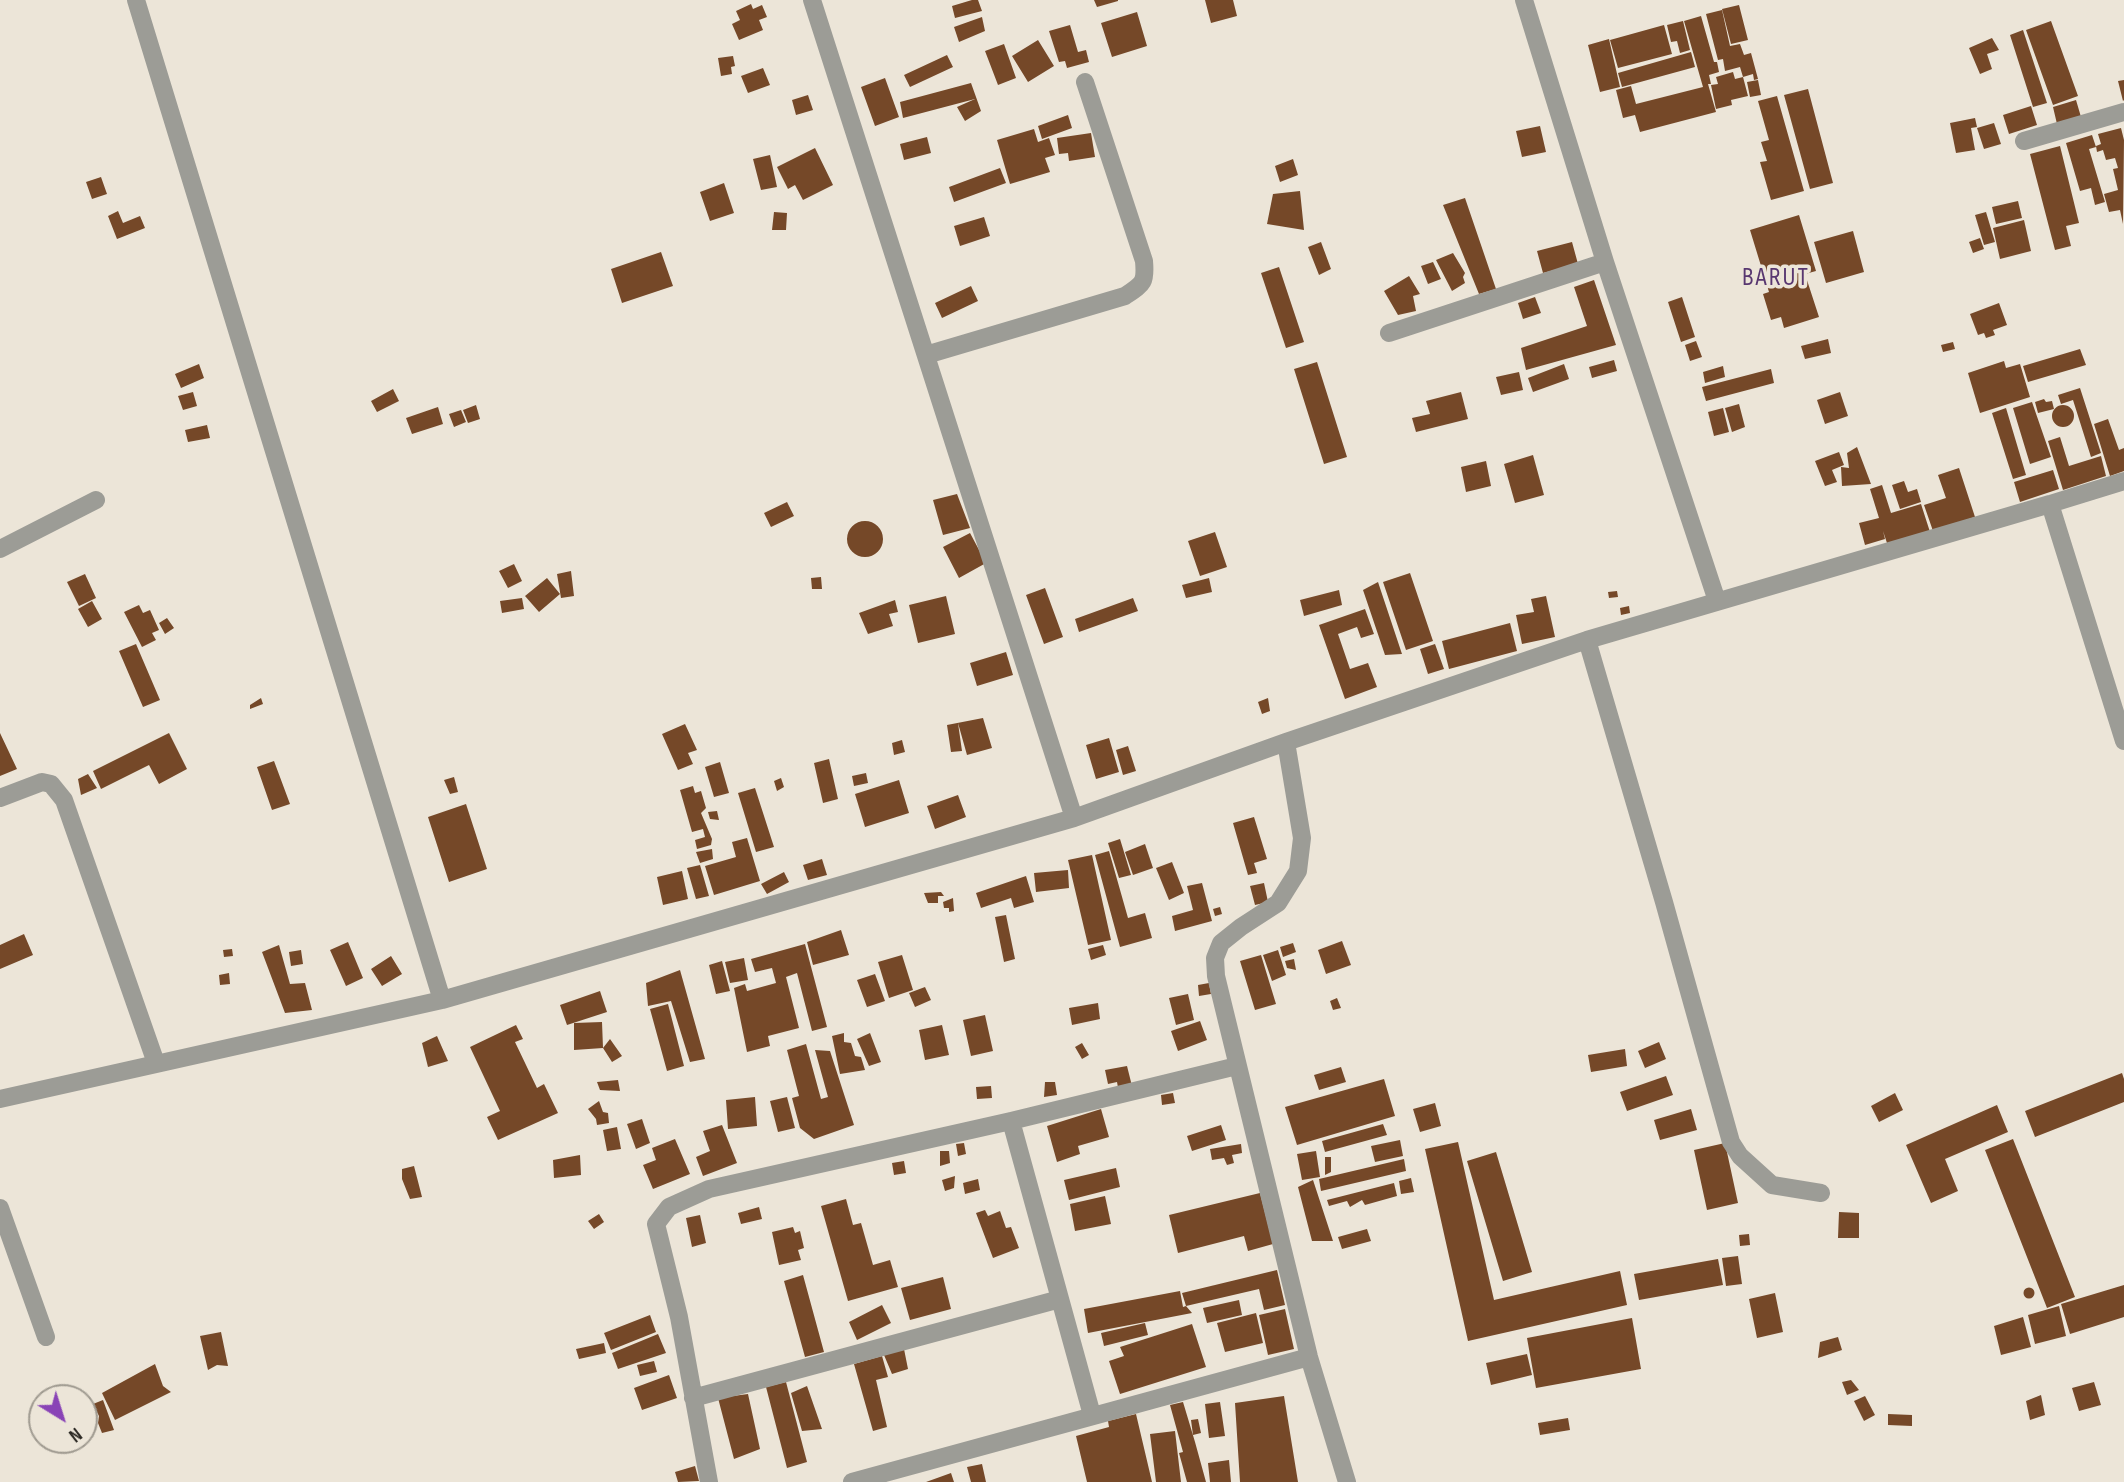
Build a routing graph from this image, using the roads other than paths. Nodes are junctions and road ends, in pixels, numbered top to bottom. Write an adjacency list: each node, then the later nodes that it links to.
1 (136, 0): 20 (street)
2 (813, 0): 9 (street)
3 (1524, 0): 7 (street)
4 (1085, 82): 9 (street)
5 (2124, 112): 6 (street)
6 (2024, 141)
7 (1605, 262): 8 (street); 14 (street)
8 (1388, 333)
9 (926, 355): 19 (street)
10 (2124, 481): 12 (street)
11 (96, 500): 13 (street)
12 (2050, 504): 14 (street); 16 (street)
13 (0, 549)
14 (1717, 601): 15 (street)
15 (1587, 640): 17 (street); 25 (street)
16 (2124, 741)
17 (1286, 742): 19 (street); 22 (street)
18 (0, 798): 21 (street)
19 (1074, 818): 20 (street)
20 (442, 1000): 21 (street)
21 (156, 1063): 23 (street)
22 (1237, 1066): 24 (street); 29 (street)
23 (0, 1098)
24 (1011, 1121): 27 (street); 30 (street)
25 (1821, 1193)
26 (0, 1208): 28 (street)
27 (1060, 1298): 30 (street); 31 (street)
28 (46, 1337)
29 (1309, 1357): 31 (street); 34 (street)
30 (694, 1398): 32 (street)
31 (1092, 1416): 33 (street)
32 (709, 1482)
33 (852, 1482)
34 (1347, 1482)

